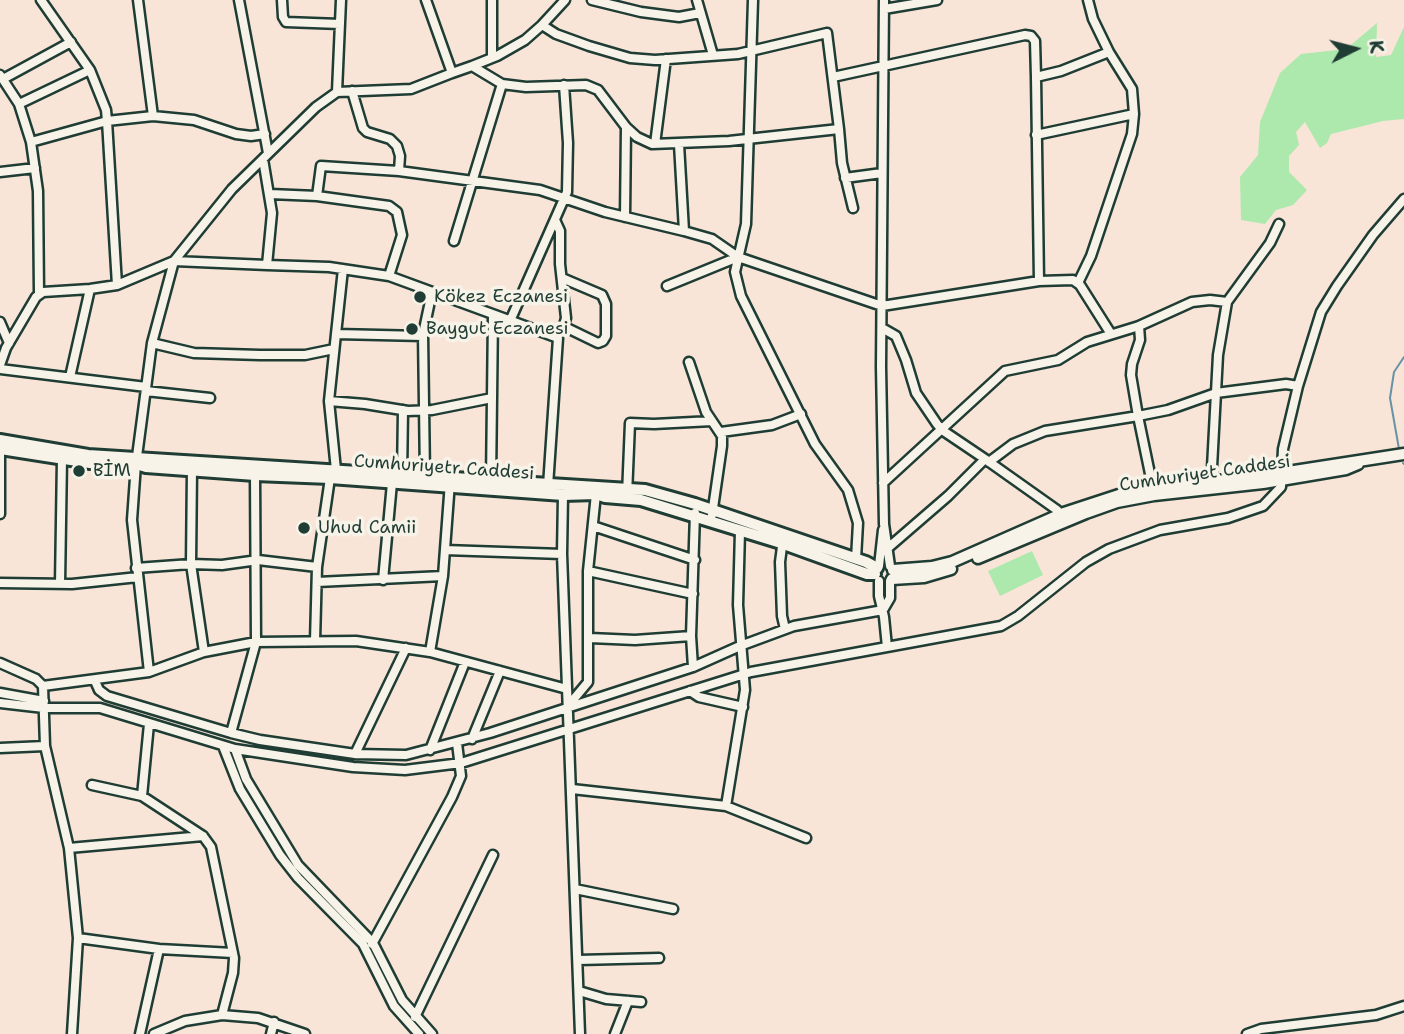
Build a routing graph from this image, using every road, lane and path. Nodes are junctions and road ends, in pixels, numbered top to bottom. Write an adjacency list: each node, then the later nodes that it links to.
1 (41, 0): 18 (street)
2 (138, 0): 37 (street)
3 (239, 0): 41 (street)
4 (282, 0): 16 (street)
5 (341, 0): 16 (street)
6 (426, 0): 27 (street)
7 (492, 0): 22 (street)
8 (565, 0): 17 (street)
9 (592, 0): 15 (street)
10 (697, 0): 15 (street)
11 (753, 0): 19 (street)
12 (937, 0): 14 (street)
13 (1088, 0): 20 (street)
14 (884, 4): 25 (street)
15 (700, 13): 21 (street)
16 (340, 24): 34 (street)
17 (542, 24): 22 (street); 23 (street)
18 (71, 41): 26 (street); 28 (street)
19 (752, 50): 21 (street); 29 (street); 43 (street)
20 (1109, 52): 30 (street); 36 (street)
21 (713, 55): 23 (street)
22 (492, 58): 24 (street)
23 (666, 59): 45 (street)
24 (472, 66): 27 (street); 31 (street)
25 (882, 67): 29 (street); 30 (street); 51 (street)
26 (90, 70): 35 (street); 38 (street)
27 (452, 73): 33 (street)
28 (1, 77): 35 (street)
29 (833, 77): 40 (street)
30 (1036, 77): 42 (street)
31 (502, 84): 32 (street); 53 (street)
32 (564, 85): 39 (street); 56 (street)
33 (352, 91): 34 (street); 50 (street)
34 (337, 92): 47 (street)
35 (19, 104): 44 (street)
36 (1134, 114): 42 (street); 71 (street)
37 (153, 116): 38 (street); 41 (street)
38 (107, 121): 44 (street); 72 (street)
39 (626, 127): 45 (street); 59 (street)
40 (839, 129): 43 (street); 52 (street)
41 (265, 134): 47 (street)
42 (1036, 135): 70 (street)
43 (747, 139): 46 (street); 64 (street)
44 (31, 142): 48 (street)
45 (656, 144): 46 (street)
46 (679, 144): 62 (street)
47 (266, 156): 54 (street); 65 (street)
48 (35, 168): 49 (street); 76 (street)
49 (0, 172)
50 (399, 172): 53 (street); 55 (street)
51 (882, 173): 52 (street); 78 (street)
52 (845, 178): 58 (street)
53 (472, 183): 56 (street); 63 (street)
54 (270, 194): 55 (street); 66 (street)
55 (317, 196): 68 (street)
56 (565, 198): 59 (street); 60 (street)
57 (1404, 199): 95 (street)
58 (853, 208)
59 (625, 217): 62 (street)
60 (555, 220): 69 (street); 80 (street)
61 (1279, 224): 77 (street)
62 (684, 231): 64 (street)
63 (454, 241)
64 (738, 257): 73 (street); 78 (street); 103 (street)
65 (174, 261): 66 (street); 72 (street); 89 (street)
66 (267, 265): 67 (street)
67 (342, 269): 68 (street); 85 (street)
68 (389, 276): 75 (street)
69 (562, 278): 83 (street); 83 (street)
70 (1039, 281): 71 (street); 78 (street)
71 (1078, 283): 86 (street)
72 (117, 285): 74 (street)
73 (667, 286)
74 (90, 289): 76 (street); 94 (street)
75 (432, 292): 79 (street); 87 (street)
76 (39, 294): 90 (street)
77 (1227, 302): 82 (street); 97 (street)
78 (882, 306): 84 (street)
79 (492, 315): 80 (street); 99 (street)
80 (510, 321): 88 (street)
81 (0, 322): 90 (street)
82 (1139, 326): 86 (street); 104 (street)
83 (565, 327): 88 (street)
84 (882, 328): 106 (street); 122 (street)
85 (336, 334): 87 (street); 91 (street)
86 (1111, 334): 106 (street)
87 (423, 336): 102 (street)
88 (558, 338): 125 (street)
89 (152, 343): 91 (street); 96 (street)
90 (5, 347): 93 (street)
91 (334, 349): 100 (street)
92 (689, 362): 105 (street)
93 (0, 367): 94 (street)
94 (70, 377): 96 (street)
95 (1298, 386): 97 (street); 118 (street)
96 (146, 389): 98 (street); 113 (street)
97 (1216, 393): 104 (street); 124 (street)
98 (210, 398)
99 (492, 398): 102 (street); 120 (street)
100 (329, 401): 101 (street); 115 (street)
101 (403, 410): 102 (street); 119 (street)
102 (423, 410): 117 (street)
103 (801, 414): 107 (street); 142 (street)
104 (1138, 416): 112 (street); 126 (street)
105 (712, 421): 107 (street); 128 (street)
106 (942, 430): 112 (street); 122 (street)
107 (721, 432): 133 (street)
108 (0, 440): 109 (street); 113 (main road)
109 (0, 449): 111 (main road, Cumhuriyetr Caddesi); 132 (street)
110 (1404, 454): 118 (street, Cumhuriyet Caddesi)
111 (62, 458): 113 (main road, Cumhuriyetr Caddesi); 155 (street)
112 (987, 460): 134 (street); 139 (street)
113 (137, 461): 114 (main road, Cumhuriyetr Caddesi); 115 (main road); 149 (street)
114 (191, 469): 116 (main road, Cumhuriyetr Caddesi); 145 (street)
115 (333, 474): 116 (main road, Cumhuriyetr Caddesi); 119 (main road); 146 (street)
116 (255, 475): 144 (street)
117 (425, 476): 119 (main road); 121 (main road)
118 (1281, 476): 123 (street, Cumhuriyet Caddesi); 124 (street, Cumhuriyet Caddesi); 130 (street)
119 (398, 480): 121 (main road, Cumhuriyetr Caddesi); 152 (street)
120 (491, 481): 121 (main road); 125 (main road)
121 (450, 483): 125 (main road, Cumhuriyetr Caddesi); 140 (street)
122 (883, 483): 135 (street)
123 (1263, 483): 124 (street, Cumhuriyet Caddesi); 130 (street)
124 (1211, 486): 126 (street, Cumhuriyet Caddesi)
125 (547, 488): 128 (main road); 129 (main road, Cumhuriyetr Caddesi)
126 (1154, 492): 134 (street, Cumhuriyet Caddesi)
127 (596, 494): 128 (main road, Cumhuriyetr Caddesi); 129 (main road, Cumhuriyetr Caddesi); 136 (street)
128 (627, 494): 131 (main road)
129 (563, 495): 141 (street)
130 (1266, 503): 164 (street)
131 (695, 509): 133 (main road); 143 (street)
132 (0, 514)
133 (711, 516): 137 (main road); 138 (main road)
134 (1063, 518): 150 (street, Cumhuriyet Caddesi)
135 (884, 524): 139 (street); 148 (street)
136 (593, 526): 143 (street); 147 (street)
137 (740, 531): 138 (main road); 163 (street)
138 (783, 539): 142 (main road); 148 (main road); 158 (street)
139 (889, 547): 150 (street)
140 (445, 550): 141 (street); 151 (street)
141 (562, 554): 176 (street)
142 (856, 559): 148 (main road)
143 (695, 560): 156 (street)
144 (258, 561): 145 (street); 146 (street); 162 (street)
145 (191, 564): 149 (street); 166 (street)
146 (317, 567): 153 (street)
147 (588, 571): 156 (street); 160 (street)
148 (877, 572): 150 (street); 150 (street); 157 (street)
149 (137, 573): 155 (street); 172 (street)
150 (891, 574): 157 (street)
151 (443, 576): 152 (street); 167 (street)
152 (383, 580): 153 (street)
153 (317, 582): 161 (street)
154 (0, 583): 155 (street)
155 (60, 584)
156 (693, 594): 159 (street)
157 (883, 610): 158 (street); 164 (street)
158 (785, 629): 163 (street)
159 (691, 636): 160 (street); 170 (street)
160 (590, 638): 181 (street)
161 (315, 641): 162 (street); 165 (street)
162 (256, 642): 166 (street); 185 (street)
163 (740, 646): 170 (street); 173 (street)
164 (887, 647): 173 (street)
165 (406, 649): 167 (street); 193 (street)
166 (204, 652): 172 (street)
167 (430, 652): 168 (street)
168 (465, 662): 171 (street); 192 (street)
169 (0, 663): 175 (street)
170 (694, 667): 181 (street)
171 (500, 671): 176 (street); 186 (street)
172 (149, 672): 174 (street)
173 (743, 674): 177 (street); 182 (street)
174 (95, 681): 175 (street); 185 (street)
175 (43, 686): 180 (street)
176 (567, 690): 181 (street)
177 (690, 691): 182 (street); 184 (street)
178 (0, 693): 180 (street)
179 (0, 702): 180 (street)
180 (44, 704): 183 (street); 188 (street)
181 (568, 706): 184 (street); 186 (street)
182 (743, 707): 198 (street)
183 (149, 724): 189 (street); 197 (street)
184 (568, 730): 194 (street); 196 (street)
185 (231, 733): 193 (street)
186 (472, 739): 187 (street)
187 (457, 743): 192 (street); 194 (street)
188 (46, 746): 190 (street); 201 (street)
189 (223, 746): 191 (street); 206 (street)
190 (0, 748)
191 (235, 749): 194 (street); 206 (street)
192 (430, 750): 193 (street)
193 (355, 754)
194 (461, 763): 206 (street)
195 (92, 785): 197 (street)
196 (572, 789): 198 (street); 203 (street)
197 (142, 796): 199 (street)
198 (726, 806): 200 (street)
199 (203, 836): 201 (street); 208 (street)
200 (806, 838)
201 (69, 848): 205 (street)
202 (494, 855): 216 (street)
203 (575, 889): 204 (street); 210 (street)
204 (673, 909)
205 (78, 939): 207 (street); 218 (street)
206 (370, 946): 216 (street); 223 (street)
207 (159, 949): 208 (street); 219 (street)
208 (233, 953): 215 (street)
209 (659, 958): 210 (street)
210 (578, 960): 211 (street)
211 (579, 991): 212 (street); 225 (street)
212 (628, 1001): 213 (street); 226 (street)
213 (641, 1002)
214 (1404, 1006): 227 (street)
215 (222, 1015): 217 (street); 220 (street)
216 (415, 1017): 224 (street)
217 (274, 1022): 221 (street); 222 (street)
218 (72, 1034)
219 (140, 1034)
220 (154, 1034)
221 (271, 1034)
222 (304, 1034)
223 (419, 1034)
224 (432, 1034)
225 (580, 1034)
226 (615, 1034)
227 (1247, 1034)

